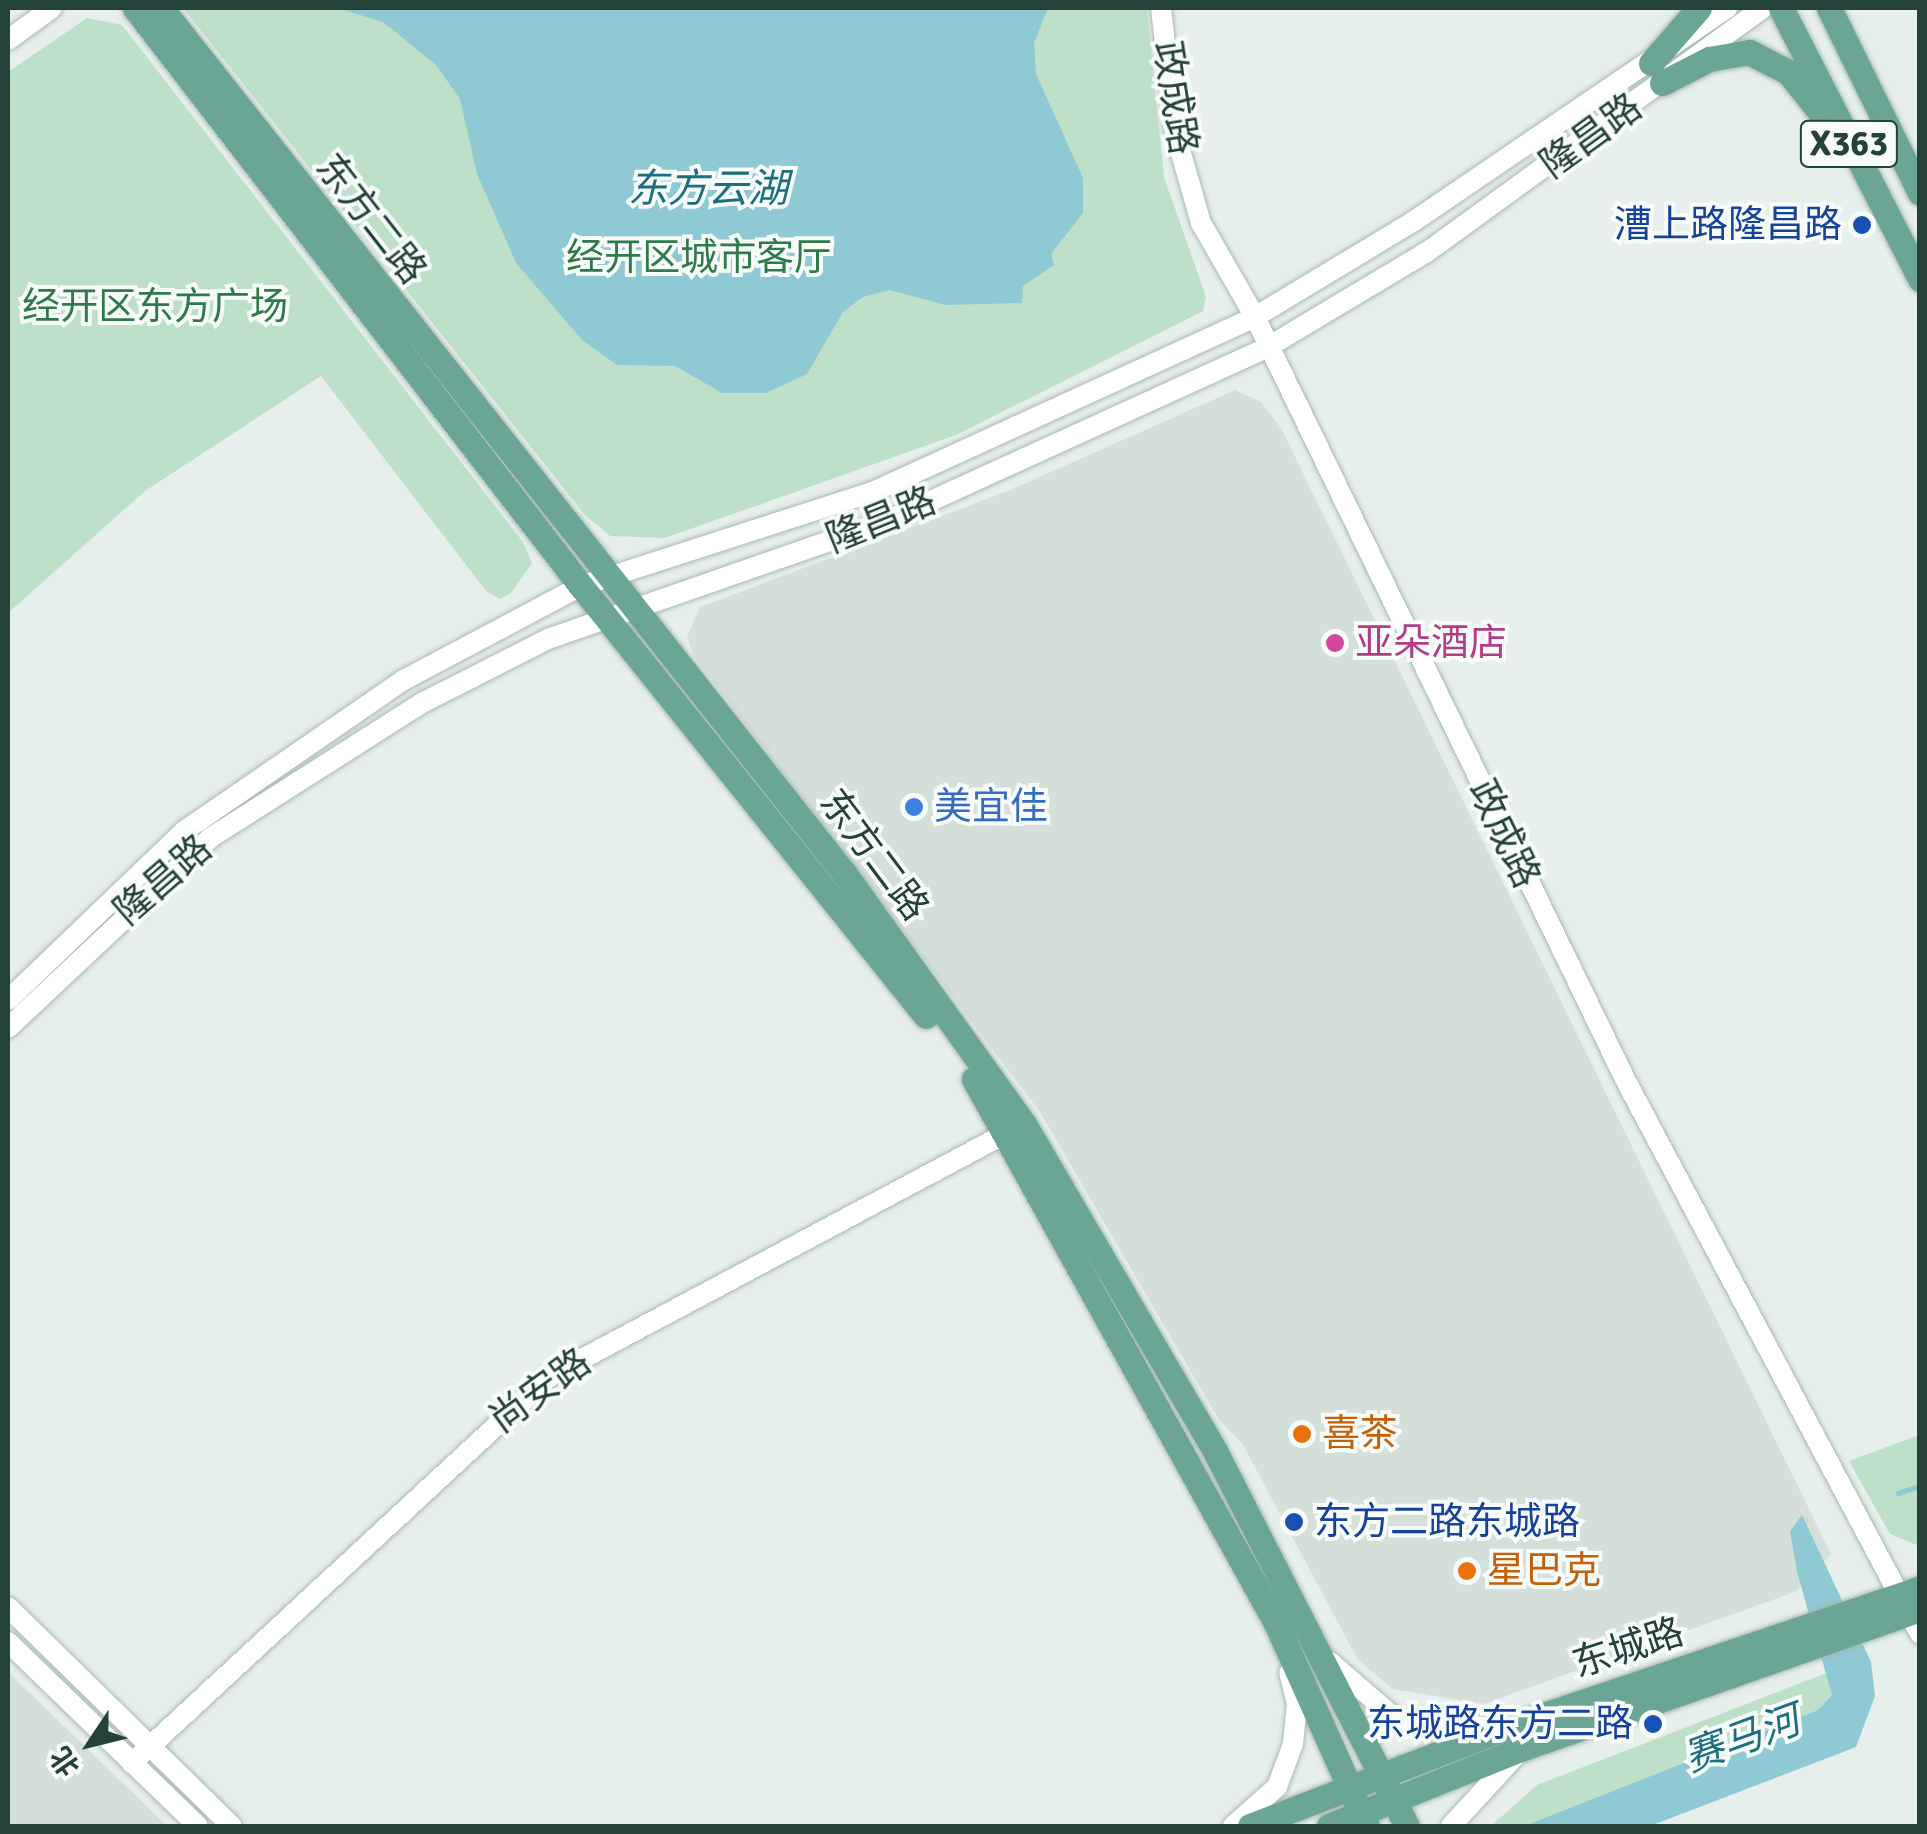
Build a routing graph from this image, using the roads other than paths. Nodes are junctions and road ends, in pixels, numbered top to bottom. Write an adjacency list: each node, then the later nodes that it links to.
1 (52, 8): 10 (street)
2 (134, 8): 18 (main road, 东方二路)
3 (162, 8): 17 (main road, 东方二路)
4 (1161, 8): 15 (street, 政成路)
5 (1699, 8): 11 (main road)
6 (1727, 8): 11 (street, 隆昌路)
7 (1762, 8): 11 (street, 隆昌路)
8 (1781, 8): 12 (main road, X363)
9 (1829, 8): 13 (main road, X363)
10 (8, 40)
11 (1657, 73): 12 (main road); 15 (street, 隆昌路); 16 (street, 隆昌路)
12 (1874, 191): 14 (main road, X363)
13 (1920, 193)
14 (1920, 279)
15 (1255, 316): 16 (street, 政成路); 17 (street, 隆昌路)
16 (1268, 347): 19 (street, 隆昌路); 24 (street, 政成路)
17 (608, 582): 18 (street, 隆昌路); 19 (main road, 东方二路)
18 (581, 586): 19 (main road, 东方二路); 20 (street, 隆昌路)
19 (621, 616): 21 (street, 隆昌路); 22 (main road, 东方二路)
20 (8, 1000)
21 (8, 1028)
22 (1015, 1129): 25 (main road, 东方二路); 28 (main road, 东方二路); 30 (street, 尚安路)
23 (8, 1607): 30 (street)
24 (1913, 1608): 26 (main road, 东城路)
25 (1276, 1623): 34 (main road, 东方二路); 39 (street)
26 (1802, 1639): 29 (main road, 东城路); 31 (main road, 东城路)
27 (8, 1642): 32 (street)
28 (1314, 1645): 29 (street); 33 (main road, 东方二路)
29 (1504, 1728): 33 (main road, 东城路)
30 (151, 1746): 32 (street, 尚安路); 38 (street)
31 (1523, 1748): 35 (main road, 东城路); 43 (street)
32 (132, 1763): 37 (street)
33 (1386, 1775): 34 (main road, 东城路); 35 (main road, 东方二路)
34 (1351, 1787): 36 (main road, 东方二路); 40 (main road, 东城路)
35 (1396, 1802): 36 (main road, 东城路); 42 (main road, 东方二路)
36 (1365, 1820): 41 (main road, 东城路)
37 (198, 1826)
38 (232, 1826)
39 (1233, 1826)
40 (1250, 1826)
41 (1329, 1826)
42 (1407, 1826)
43 (1451, 1826)

